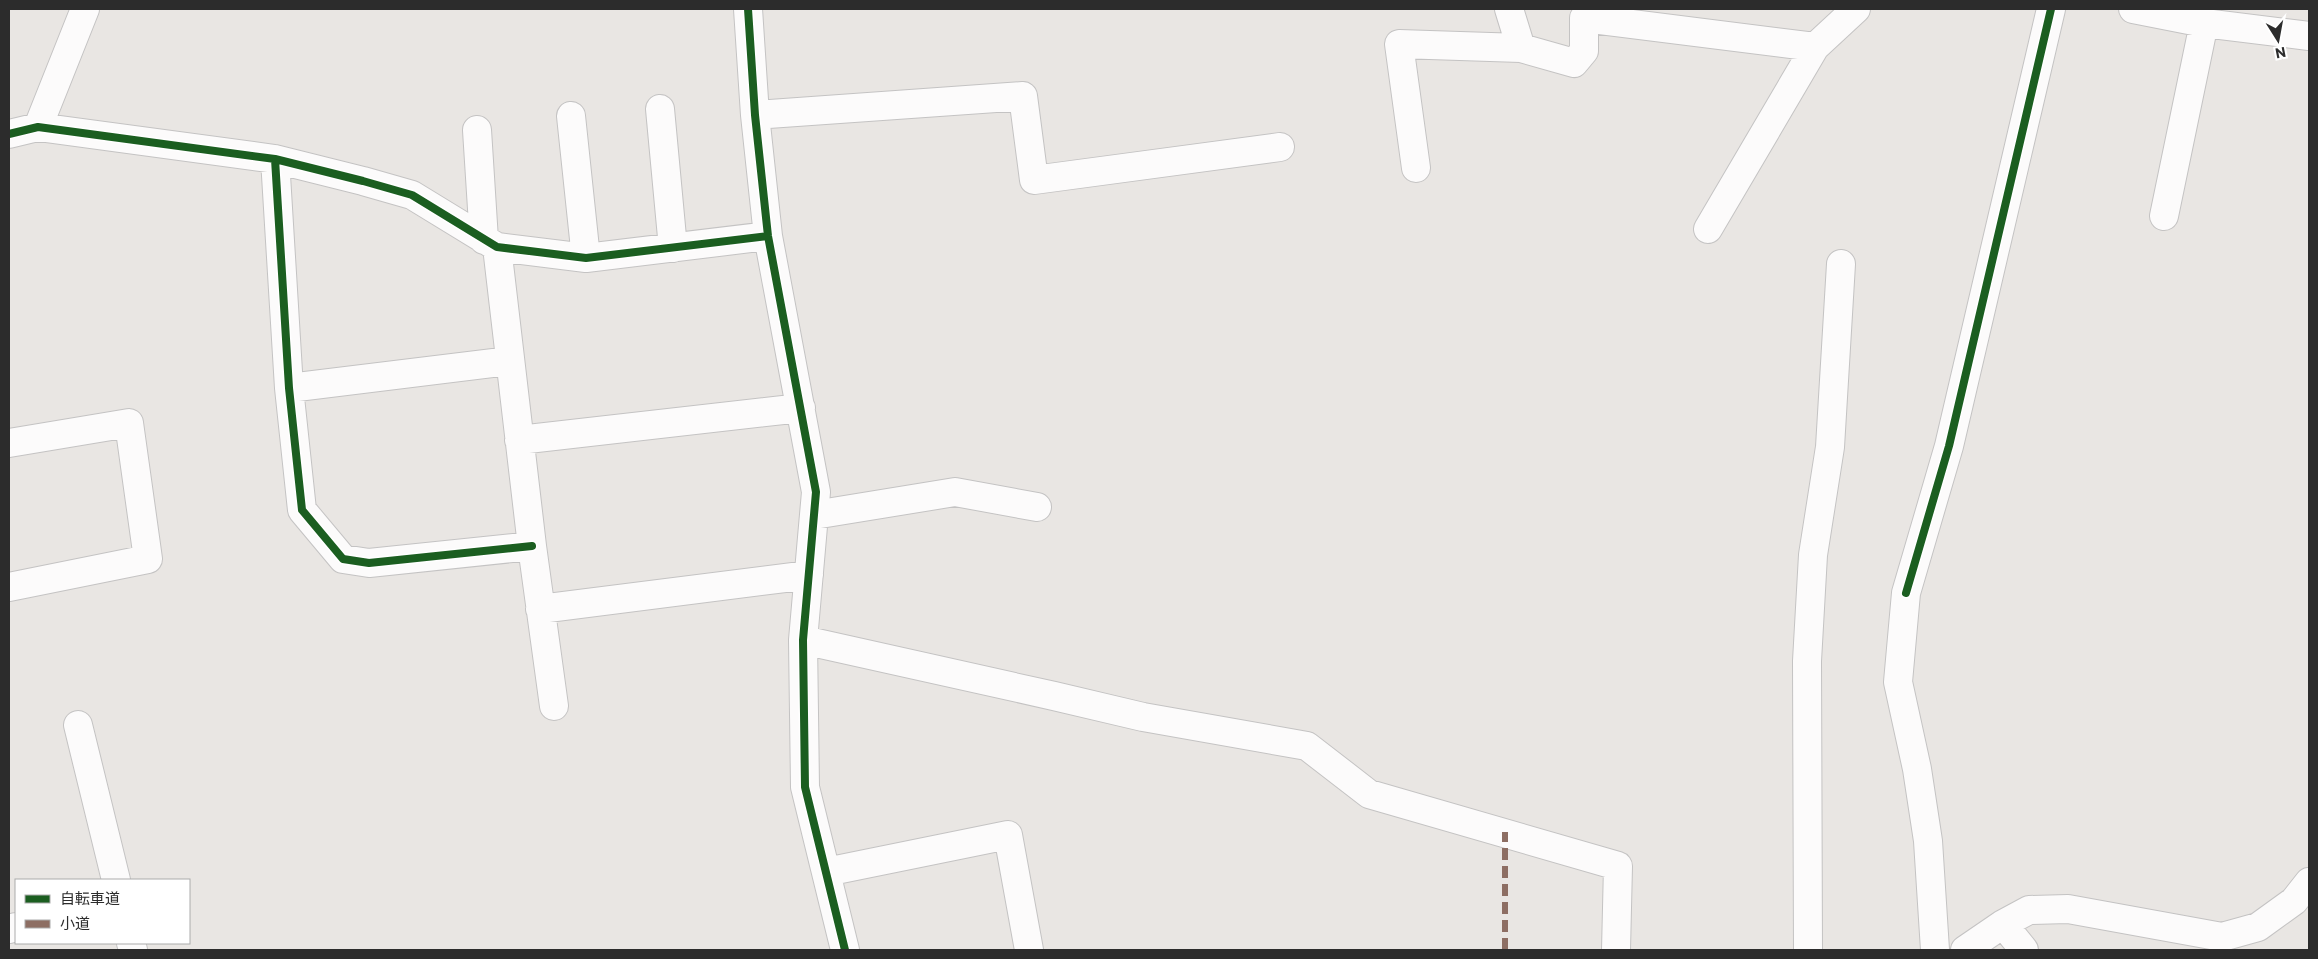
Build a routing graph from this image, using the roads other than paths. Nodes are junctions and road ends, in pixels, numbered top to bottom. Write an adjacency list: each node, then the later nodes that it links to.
1 (85, 9): 15 (street)
2 (748, 9): 13 (street)
3 (1510, 9): 11 (street)
4 (1856, 9): 10 (street)
5 (2052, 9): 50 (street)
6 (2133, 9): 8 (street)
7 (1585, 14): 10 (street); 11 (street)
8 (2204, 22): 9 (street); 21 (street)
9 (2309, 36)
10 (1815, 47): 22 (street)
11 (1521, 48): 20 (street)
12 (660, 109): 25 (street)
13 (755, 114): 18 (street); 23 (street)
14 (570, 116): 26 (street)
15 (38, 127): 17 (street); 19 (street)
16 (477, 130): 24 (street)
17 (9, 134)
18 (1280, 147)
19 (275, 159): 24 (street); 29 (street)
20 (1416, 168)
21 (2164, 216)
22 (1708, 229)
23 (768, 236): 25 (street); 30 (street)
24 (490, 244): 26 (street); 28 (street)
25 (673, 248): 26 (street)
26 (586, 258)
27 (1841, 264): 49 (street)
28 (510, 361): 29 (street); 31 (street)
29 (289, 388): 35 (street)
30 (800, 408): 31 (street); 34 (street)
31 (519, 440): 35 (street)
32 (9, 443): 37 (street)
33 (1036, 507): 34 (street)
34 (814, 515): 36 (street)
35 (532, 546): 38 (street)
36 (809, 575): 38 (street); 39 (street)
37 (9, 587)
38 (540, 609): 40 (street)
39 (803, 640): 42 (street); 48 (street)
40 (554, 706)
41 (78, 725): 43 (street)
42 (826, 872): 46 (street); 47 (street)
43 (116, 879)
44 (2309, 882): 45 (street)
45 (2002, 924): 51 (street); 52 (street)
46 (845, 950)
47 (1029, 950)
48 (1616, 950)
49 (1808, 950)
50 (1935, 950)
51 (1965, 950)
52 (2024, 950)

